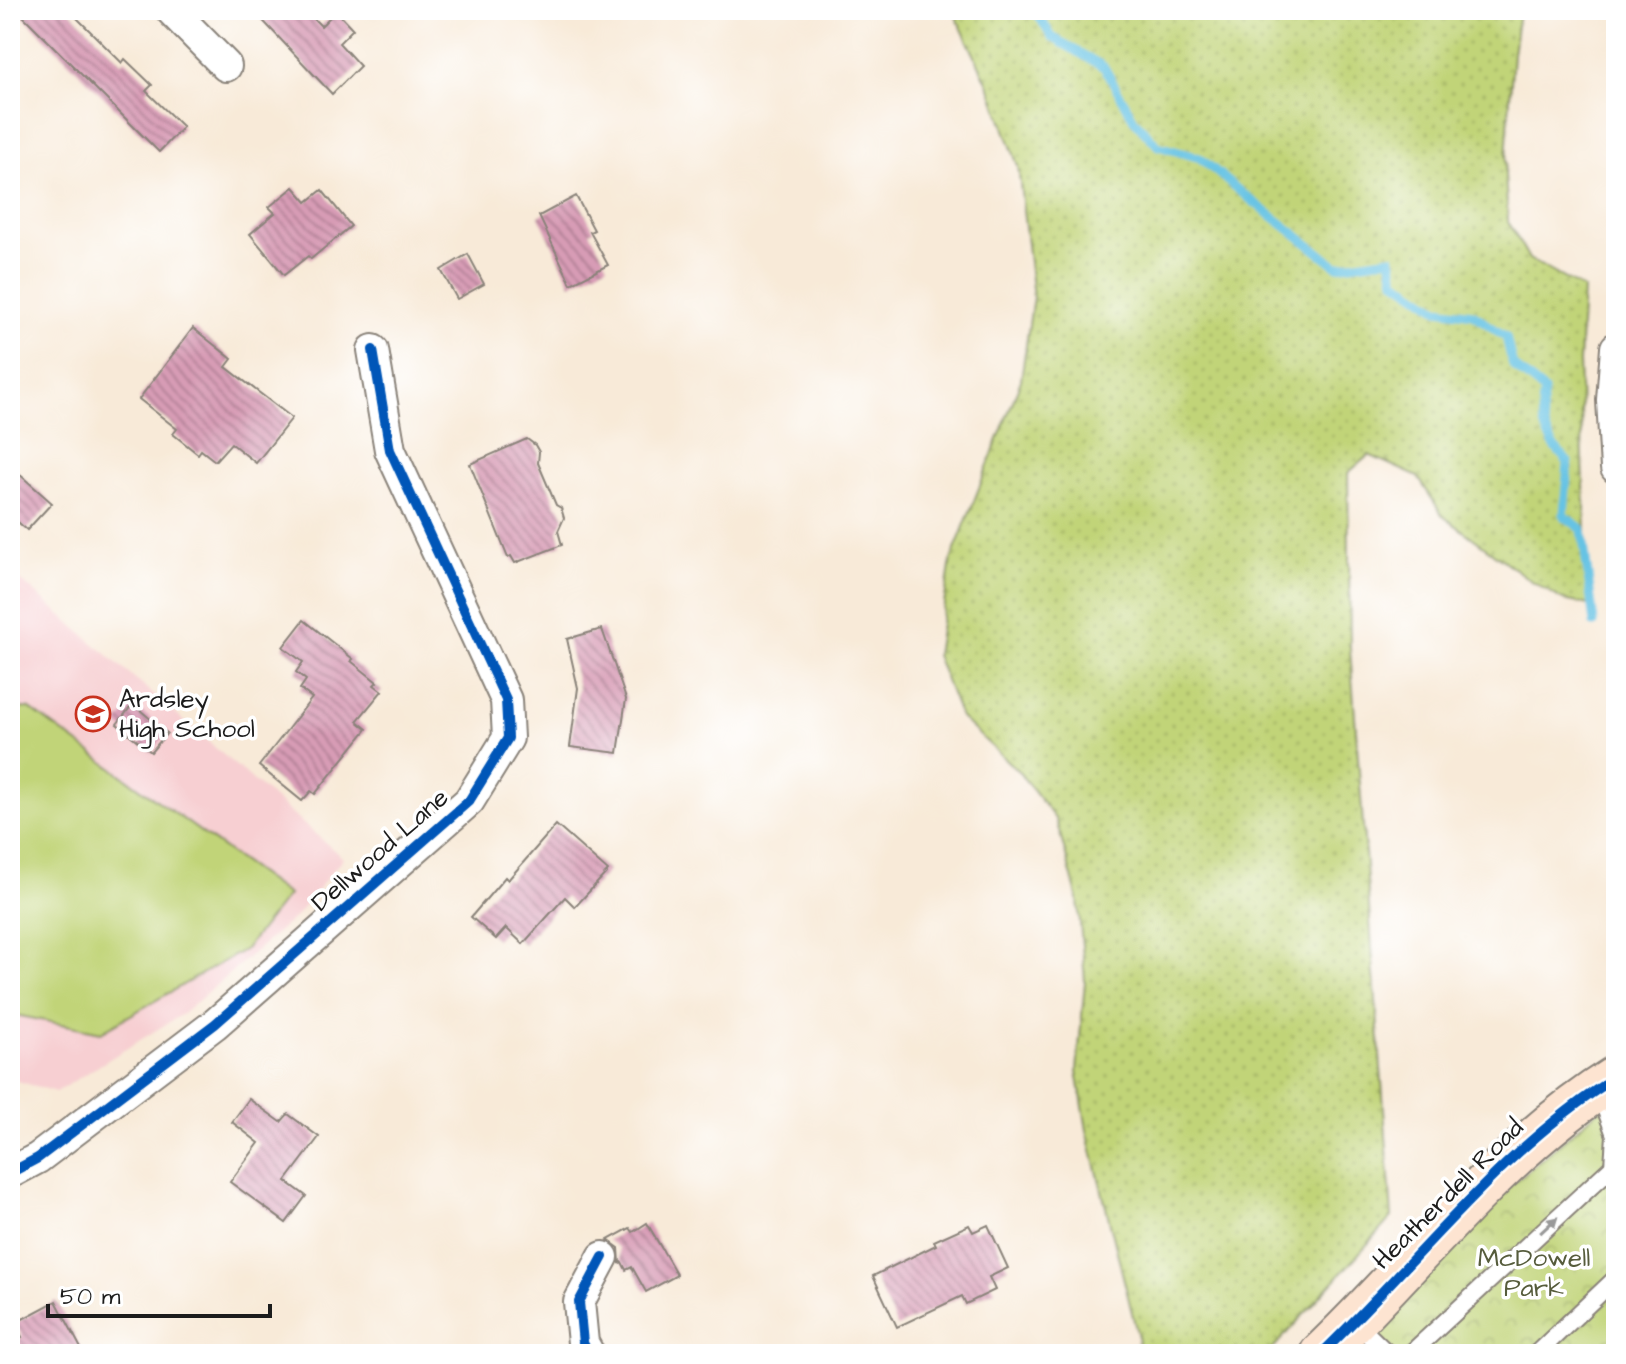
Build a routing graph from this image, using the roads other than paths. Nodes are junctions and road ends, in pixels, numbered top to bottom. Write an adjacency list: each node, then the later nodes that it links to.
1 (171, 10): 2 (street)
2 (226, 66)
3 (1616, 348): 5 (street)
4 (373, 350): 8 (street, Dellwood Lane)
5 (1616, 468)
6 (1607, 1083): 7 (lane); 11 (street, Heatherdell Road)
7 (1614, 1168): 15 (lane, one-way to 7)
8 (10, 1173)
9 (603, 1257): 12 (street)
10 (1616, 1278): 16 (lane)
11 (1354, 1322): 13 (street, Heatherdell Road); 14 (lane)
12 (589, 1354)
13 (1321, 1354)
14 (1388, 1354)
15 (1410, 1354)
16 (1536, 1354)

